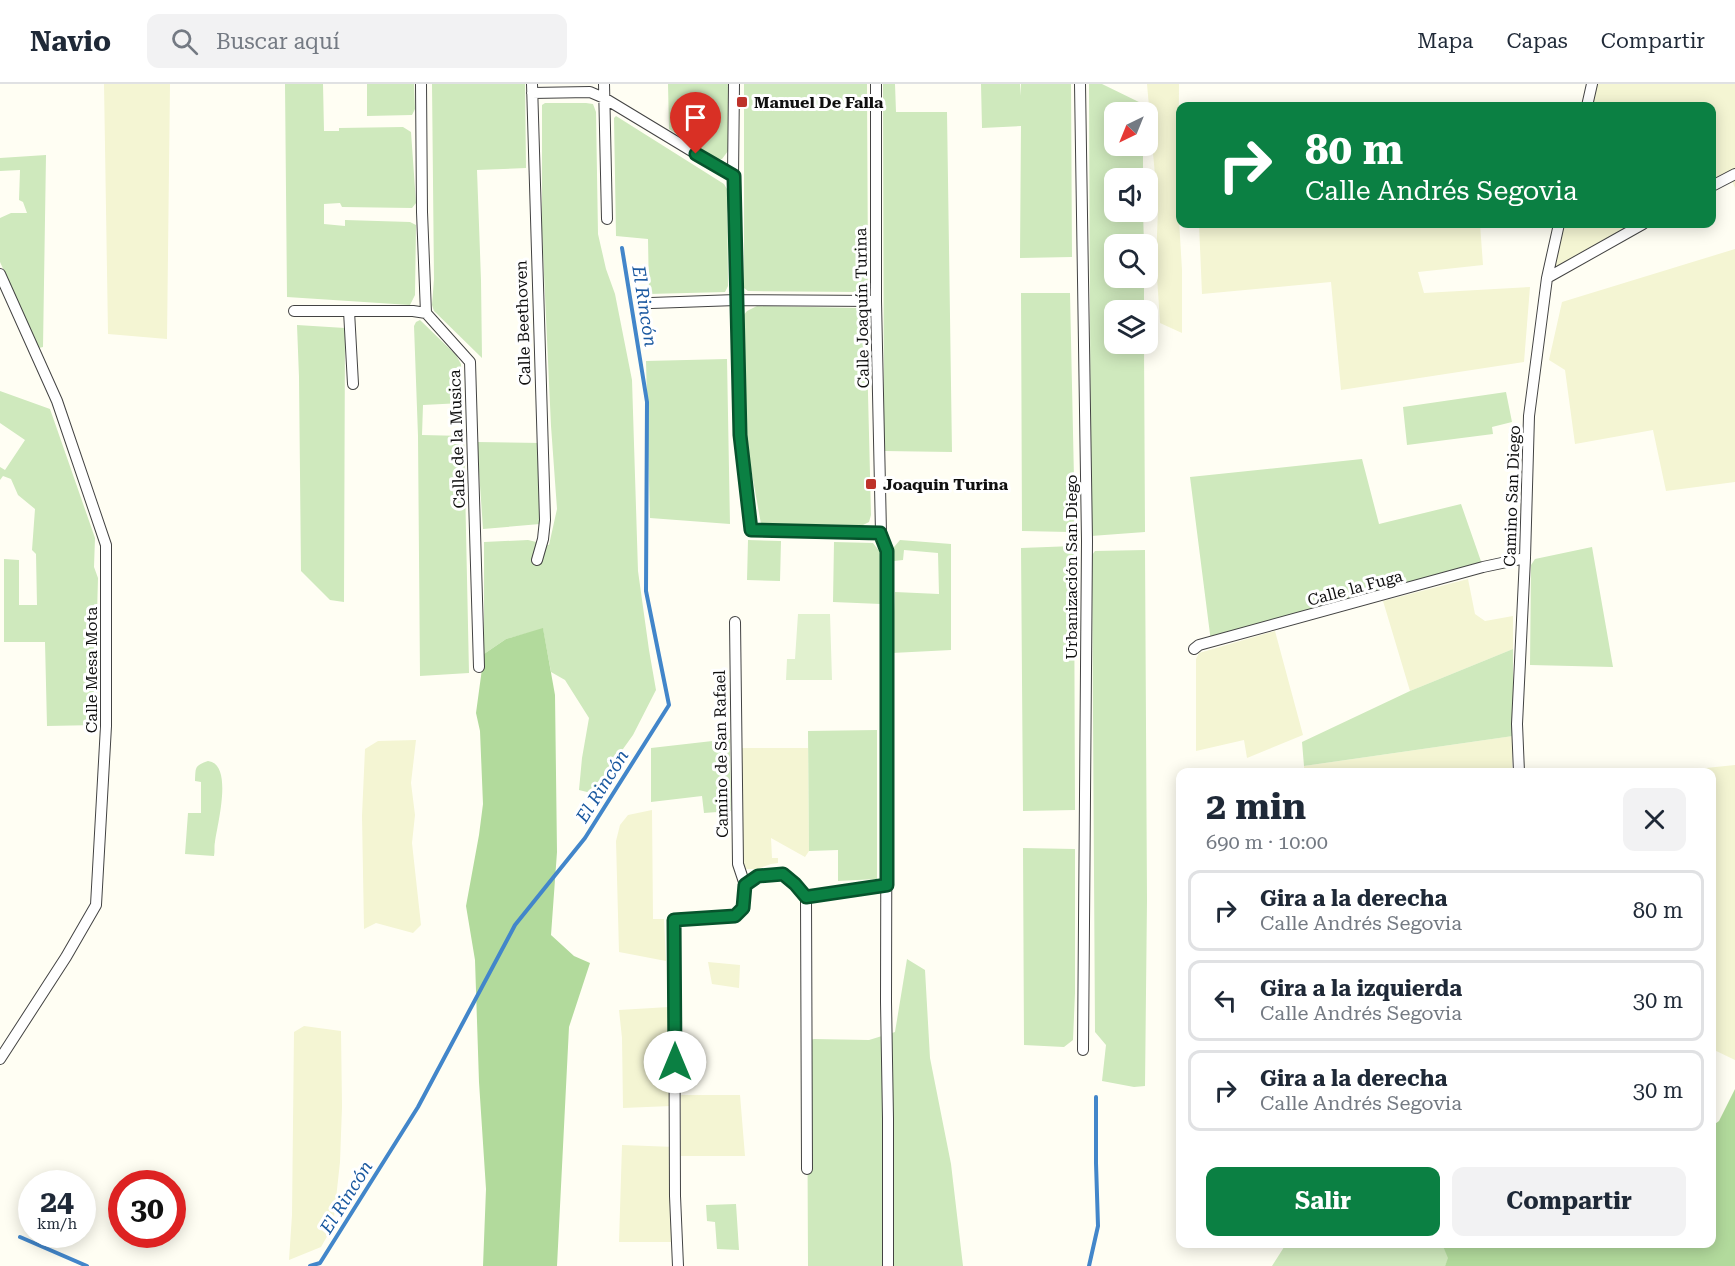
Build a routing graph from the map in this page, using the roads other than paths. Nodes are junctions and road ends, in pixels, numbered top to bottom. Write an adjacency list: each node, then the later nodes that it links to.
1 (421, 84): 23 (street)
2 (604, 84): 8 (street)
3 (734, 84): 11 (street)
4 (876, 84): 19 (street, Calle Joaquín Turina)
5 (1080, 84): 35 (street, Urbanización San Diego)
6 (1592, 84): 9 (street)
7 (532, 88): 8 (street); 27 (street, Calle Beethoven)
8 (604, 98): 11 (street); 13 (street)
9 (1588, 102)
10 (1735, 174): 12 (street)
11 (734, 176): 18 (street)
12 (1716, 184)
13 (607, 219)
14 (1558, 228): 17 (street, Camino San Diego)
15 (1636, 228): 17 (street)
16 (0, 274): 36 (street, Calle Mesa Mota)
17 (1546, 278): 26 (street, Camino San Diego)
18 (736, 300): 19 (street); 20 (street); 25 (street)
19 (876, 301): 25 (street, Calle Joaquín Turina)
20 (651, 303)
21 (294, 311): 22 (street)
22 (349, 311): 23 (street); 24 (street)
23 (426, 313): 30 (street, Calle de la Musica)
24 (353, 384)
25 (880, 533): 33 (street, Calle Joaquín Turina)
26 (1525, 558): 29 (street, Calle la Fuga); 31 (street, Camino San Diego)
27 (537, 560)
28 (735, 622): 32 (street, Camino de San Rafael)
29 (1194, 649)
30 (479, 667)
31 (1519, 768)
32 (745, 885): 34 (street); 38 (street)
33 (887, 885): 34 (street); 39 (street, Calle Joaquín Turina)
34 (806, 897): 37 (street)
35 (1083, 1050)
36 (0, 1059)
37 (807, 1168)
38 (678, 1266)
39 (888, 1266)

